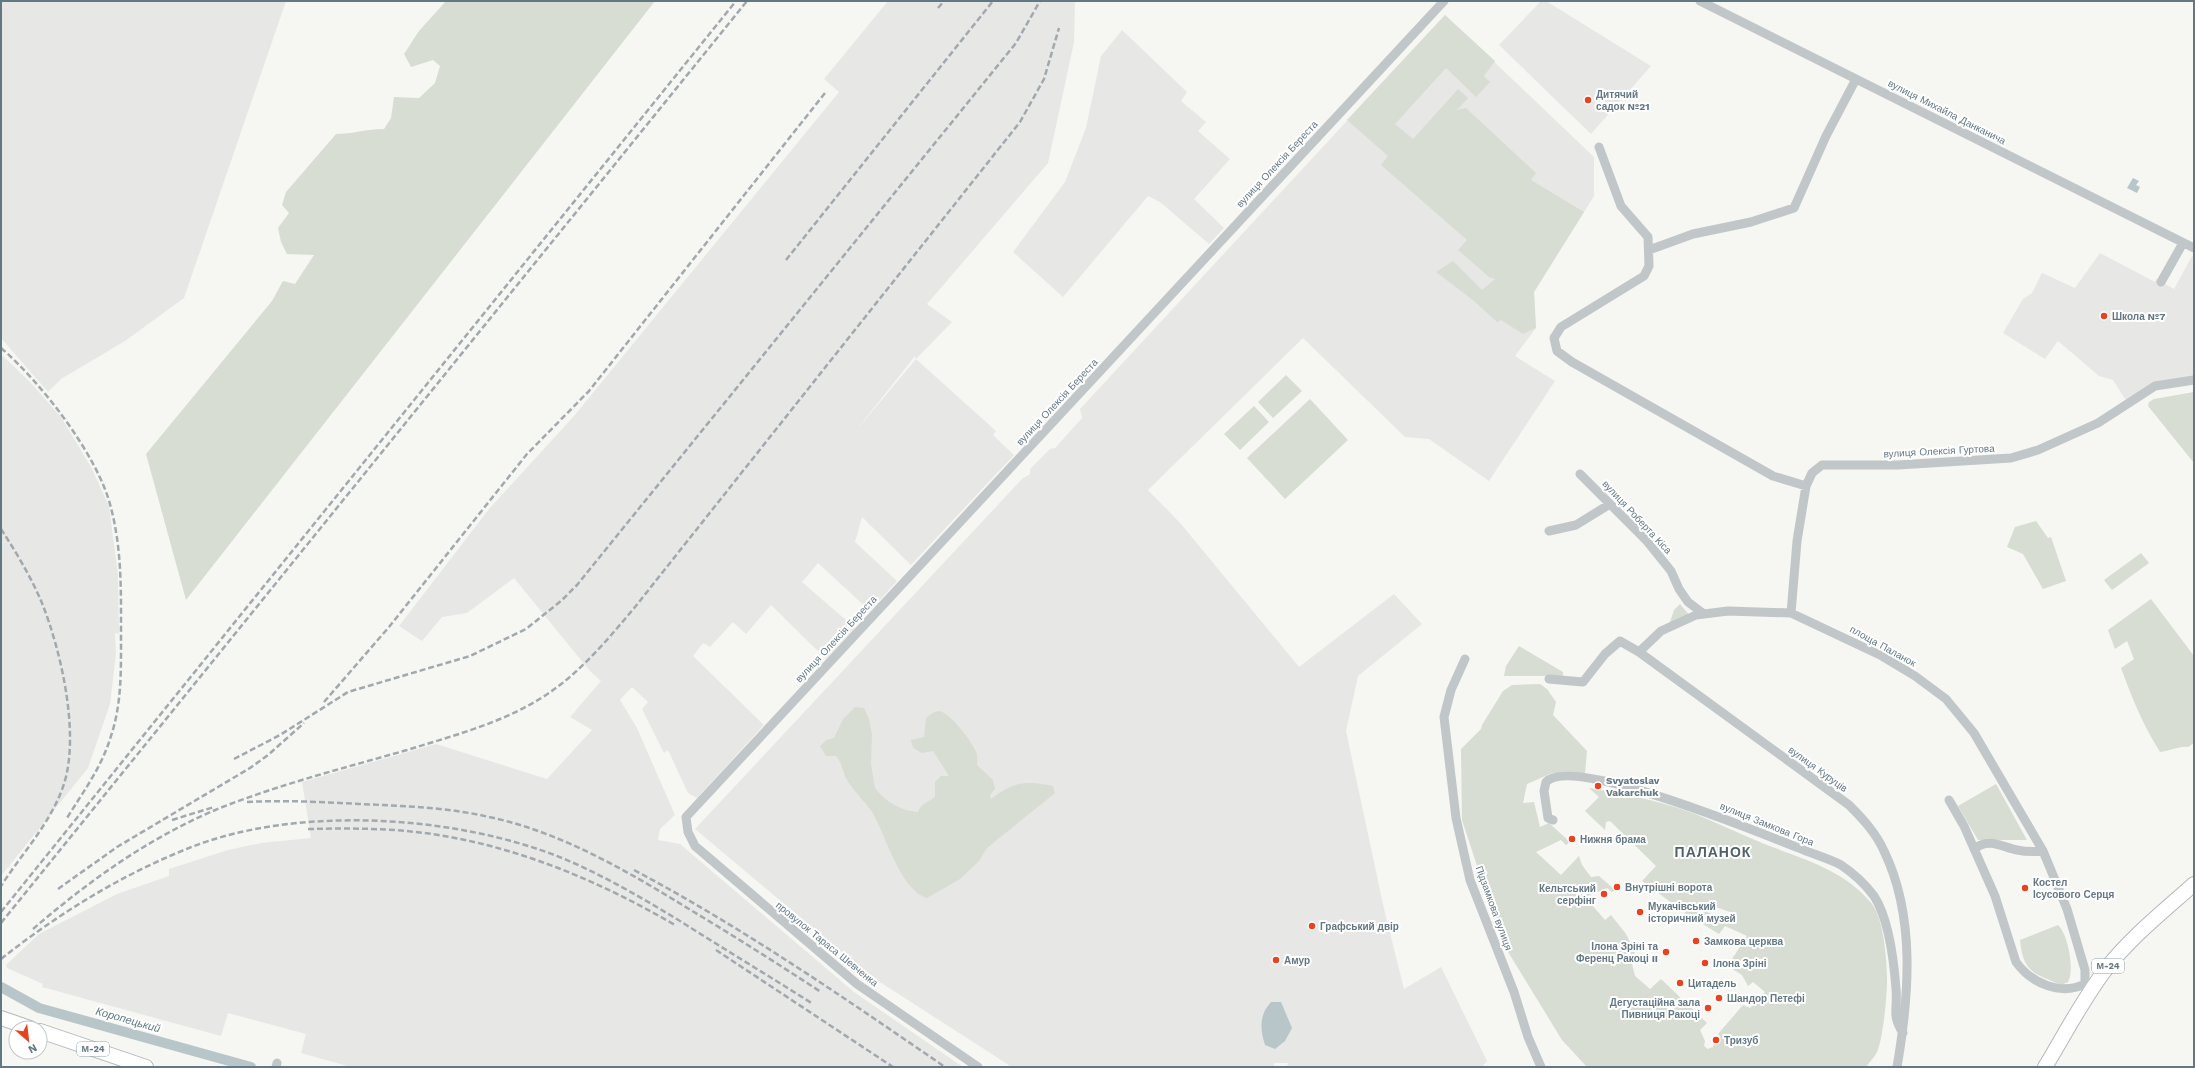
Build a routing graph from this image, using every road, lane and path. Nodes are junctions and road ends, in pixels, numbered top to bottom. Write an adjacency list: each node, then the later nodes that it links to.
1 (1444, 1): 20 (street, вулиця Олексія Береста)
2 (1700, 1): 3 (street, вулиця Михайла Данканича)
3 (1856, 79): 5 (street, вулиця Михайла Данканича); 7 (street)
4 (1599, 147): 7 (street)
5 (2183, 243): 6 (street, вулиця Михайла Данканича); 8 (street)
6 (2194, 248)
7 (1649, 250): 11 (street)
8 (2162, 282)
9 (2194, 380): 11 (street, вулиця Олексія Гуртова)
10 (1580, 474): 12 (street, вулиця Роберта Кіса)
11 (1806, 486): 14 (street, вулиця Олексія Гуртова)
12 (1610, 504): 13 (street); 15 (street, вулиця Роберта Кіса)
13 (1549, 531)
14 (1791, 613): 15 (street, площа Паланок); 23 (street, площа Паланок)
15 (1704, 614): 16 (street, площа Паланок)
16 (1639, 652): 18 (street, вулиця Куруців); 26 (street, вулиця Куруців)
17 (1465, 659): 30 (street, Підзамкова вулиця)
18 (1549, 679)
19 (1949, 800): 22 (street)
20 (686, 817): 29 (street, провулок Тараса Шевченка)
21 (1553, 820): 26 (street, вулиця Замкова Гора)
22 (1974, 848): 23 (street); 25 (street)
23 (2043, 851): 25 (street, площа Паланок)
24 (2194, 884): 25 (highway, М-24)
25 (2089, 986): 32 (highway, М-24)
26 (1903, 1033): 31 (street, вулиця Куруців)
27 (48, 1034): 28 (highway, М-24)
28 (146, 1067)
29 (978, 1067)
30 (1541, 1067)
31 (1897, 1067)
32 (2045, 1067)

